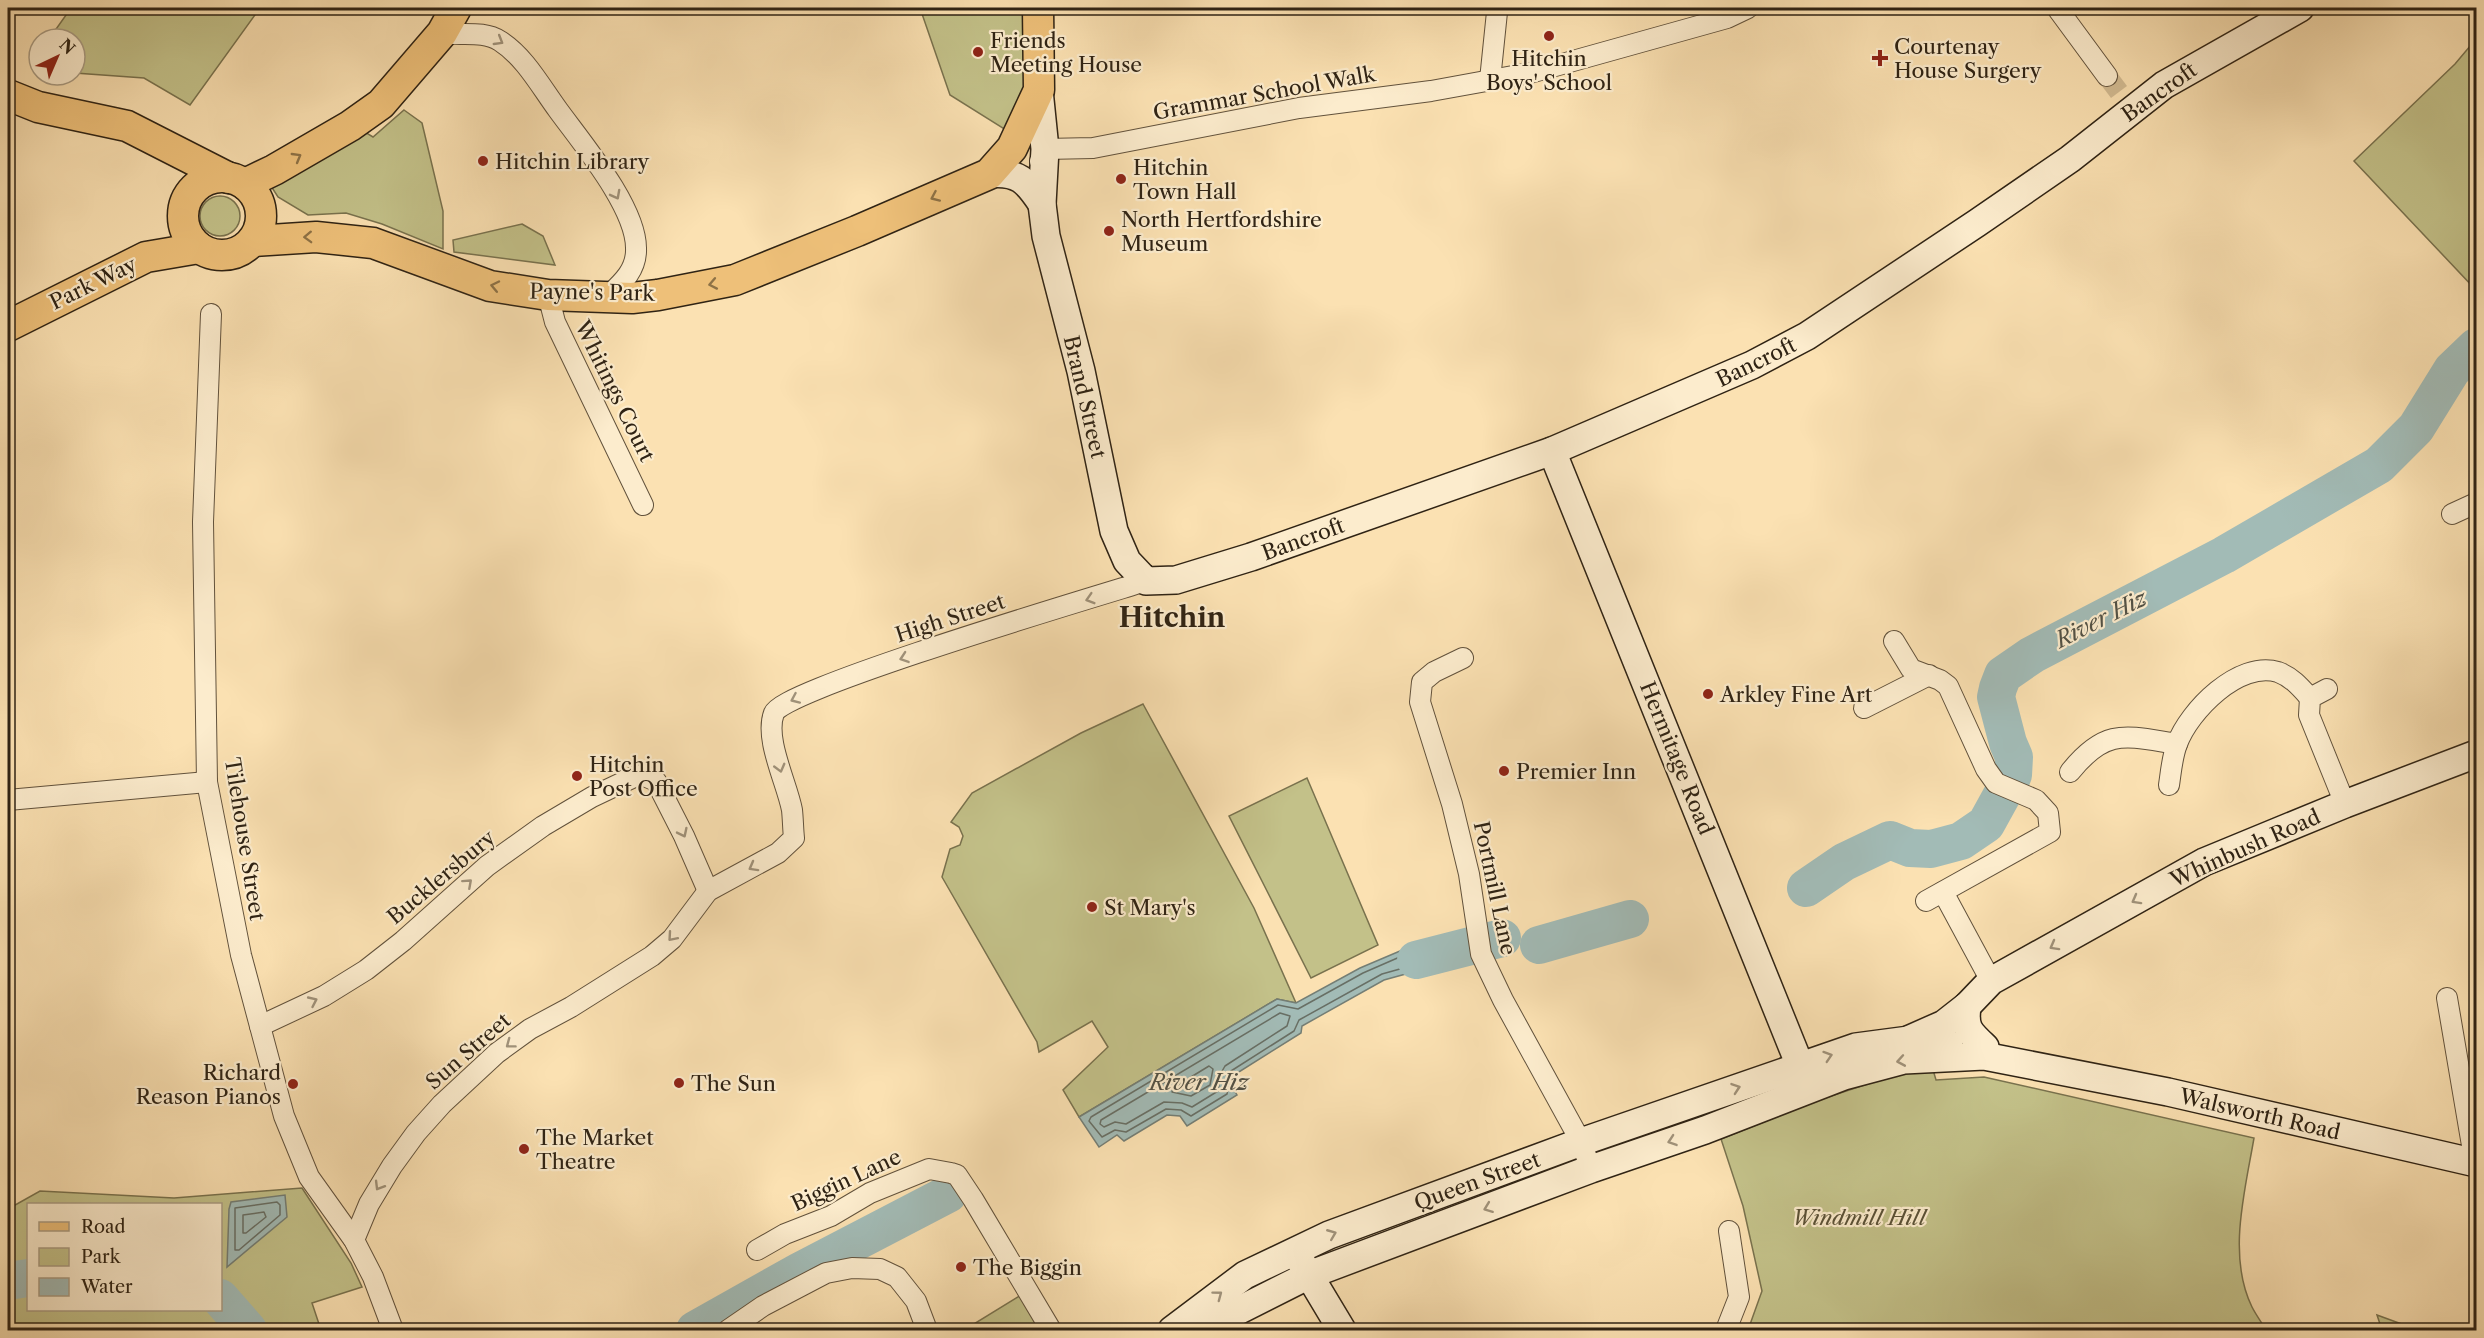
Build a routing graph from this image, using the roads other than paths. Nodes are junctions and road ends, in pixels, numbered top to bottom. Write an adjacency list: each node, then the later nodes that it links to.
1 (1038, 8): 9 (main road)
2 (1748, 8): 8 (street, Grammar School Walk)
3 (2057, 8): 7 (street)
4 (2300, 8): 25 (street, Bancroft)
5 (1497, 12): 8 (street)
6 (449, 20): 15 (main road, one-way to 6); 22 (street, one-way to 22)
7 (2107, 76)
8 (1490, 80): 12 (street, Grammar School Walk)
9 (1039, 90): 12 (street, Brand Street); 13 (main road)
10 (8, 95): 11 (main road)
11 (156, 141): 15 (main road); 16 (main road)
12 (1045, 149): 14 (street); 17 (street, Brand Street)
13 (989, 174): 14 (street); 22 (main road, Payne's Park, one-way to 22)
14 (1018, 177): 17 (street)
15 (237, 181): 16 (main road); 18 (main road)
16 (186, 204): 19 (main road); 20 (main road, Park Way)
17 (1042, 204): 29 (street, Brand Street)
18 (253, 241): 19 (main road); 21 (main road, Payne's Park, one-way to 18)
19 (199, 248): 20 (main road, Park Way)
20 (146, 257): 24 (main road, Park Way)
21 (548, 295): 22 (main road, Payne's Park); 27 (street, Whitings Court)
22 (607, 297)
23 (212, 314): 37 (street, Tilehouse Street)
24 (8, 326)
25 (1552, 451): 29 (street, Bancroft); 49 (street, Hermitage Road)
26 (2476, 503): 28 (street)
27 (643, 505)
28 (2452, 514)
29 (1146, 581): 41 (street, High Street, one-way to 41)
30 (1894, 641): 32 (street)
31 (1463, 658): 50 (street, Portmill Lane)
32 (1929, 675): 33 (street); 42 (street)
33 (1864, 708)
34 (2177, 744): 36 (street); 38 (street); 40 (street)
35 (2476, 754): 40 (street, Whinbush Road)
36 (2070, 772)
37 (207, 782): 39 (street); 45 (street, Tilehouse Street)
38 (2169, 785)
39 (8, 800)
40 (2345, 804): 42 (street, Whinbush Road, one-way to 42)
41 (708, 891): 45 (street, Bucklersbury, one-way to 41); 54 (street, Sun Street, one-way to 54)
42 (1991, 981): 44 (street, Whinbush Road)
43 (2447, 999): 51 (street)
44 (1966, 1005): 46 (street, Whinbush Road); 47 (street)
45 (260, 1026): 54 (street, Tilehouse Street)
46 (1909, 1040): 47 (street, Walsworth Road); 49 (street, Walsworth Road, one-way to 46)
47 (1985, 1047): 48 (street, Walsworth Road)
48 (2042, 1067): 49 (street, Walsworth Road, one-way to 49); 51 (street, Walsworth Road)
49 (1805, 1078): 50 (street, Queen Street, one-way to 49); 52 (street, Queen Street, one-way to 52)
50 (1581, 1142): 52 (street, Portmill Lane); 56 (street, Queen Street, one-way to 50)
51 (2476, 1163)
52 (1591, 1169): 57 (street, Queen Street, one-way to 57)
53 (1730, 1232): 65 (street)
54 (354, 1240): 58 (street, Tilehouse Street)
55 (757, 1250): 61 (street, Biggin Lane)
56 (1295, 1251): 57 (street); 62 (street, Queen Street, one-way to 56)
57 (1309, 1275): 63 (street, Queen Street); 64 (street)
58 (393, 1330)
59 (728, 1330): 60 (street)
60 (927, 1330)
61 (1051, 1330)
62 (1172, 1330)
63 (1200, 1330)
64 (1342, 1330)
65 (1726, 1330)

